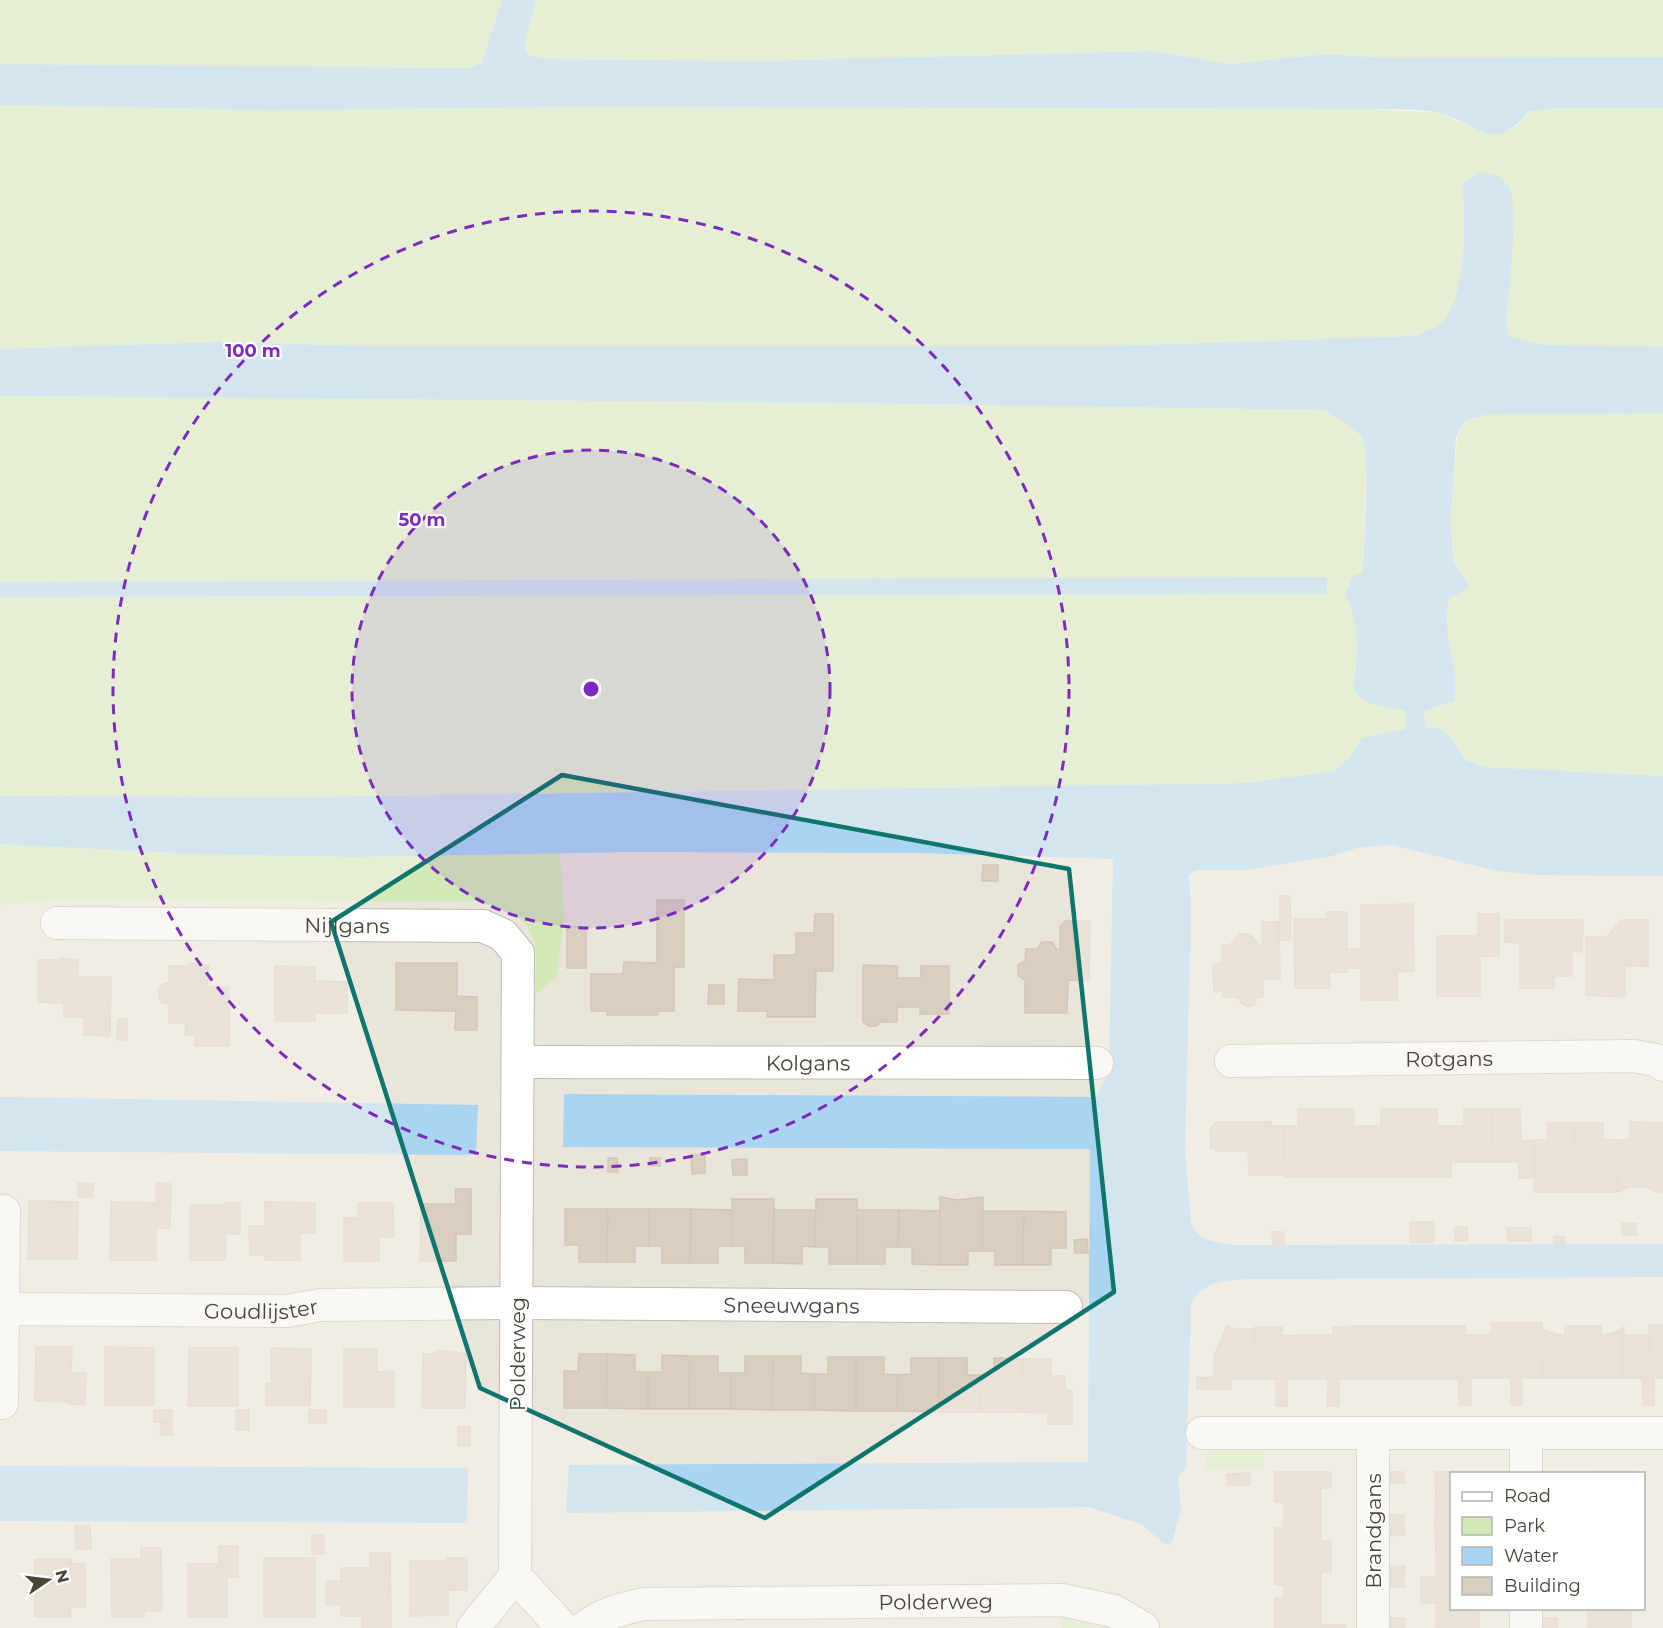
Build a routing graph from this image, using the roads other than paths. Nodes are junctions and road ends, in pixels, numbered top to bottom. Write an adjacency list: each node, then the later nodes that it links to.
1 (57, 923): 3 (street, Nijlgans)
2 (1231, 1061): 5 (street, Rotgans)
3 (518, 1062): 4 (street, Kolgans); 7 (street, Polderweg)
4 (1097, 1063)
5 (1663, 1065)
6 (4, 1211): 9 (street)
7 (518, 1303): 8 (street, Sneeuwgans); 9 (street, Goudlijster); 16 (street, Polderweg)
8 (1065, 1307)
9 (3, 1310): 10 (street)
10 (2, 1403)
11 (1202, 1433): 12 (street)
12 (1373, 1433): 13 (street); 23 (street, Brandgans)
13 (1526, 1433): 14 (street); 15 (street)
14 (1663, 1433)
15 (1526, 1472)
16 (515, 1576): 19 (street); 20 (street)
17 (1526, 1610): 24 (street)
18 (856, 1615): 21 (street, Polderweg); 22 (street, Polderweg)
19 (473, 1628)
20 (563, 1628)
21 (584, 1628)
22 (1143, 1628)
23 (1373, 1628)
24 (1526, 1628)

